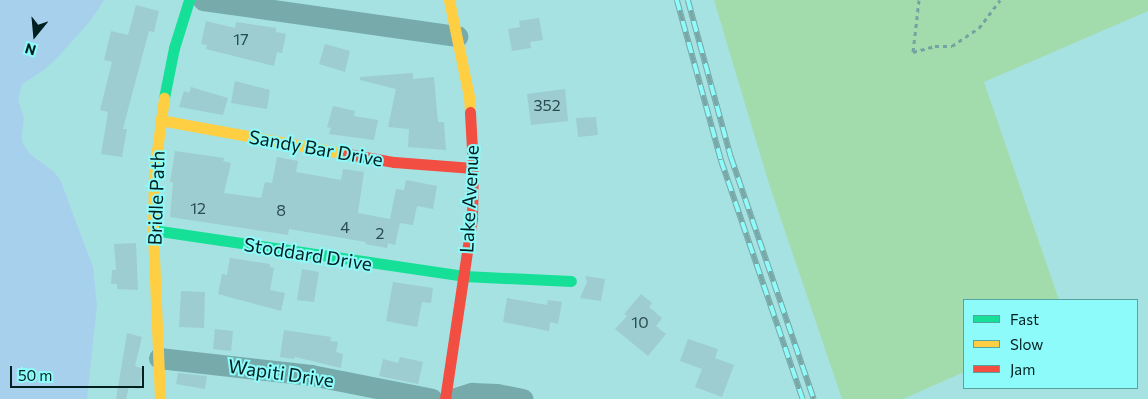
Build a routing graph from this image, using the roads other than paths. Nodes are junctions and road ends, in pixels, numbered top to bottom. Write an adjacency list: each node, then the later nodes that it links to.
1 (188, 0): 5 (street, Bridle Path)
2 (203, 0): 4 (street)
3 (449, 0): 4 (street, Lake Avenue)
4 (458, 36): 6 (street, Lake Avenue)
5 (160, 120): 6 (street, Sandy Bar Drive); 7 (street, Bridle Path)
6 (473, 168): 8 (street, Lake Avenue)
7 (153, 230): 8 (street, Stoddard Drive); 10 (street, Bridle Path)
8 (464, 276): 9 (street, Stoddard Drive); 13 (street, Lake Avenue)
9 (571, 281)
10 (159, 358): 11 (street, Bridle Path); 12 (street, Wapiti Drive)
11 (160, 399)
12 (432, 399)
13 (445, 399)
14 (452, 399): 15 (street)
15 (523, 399)

